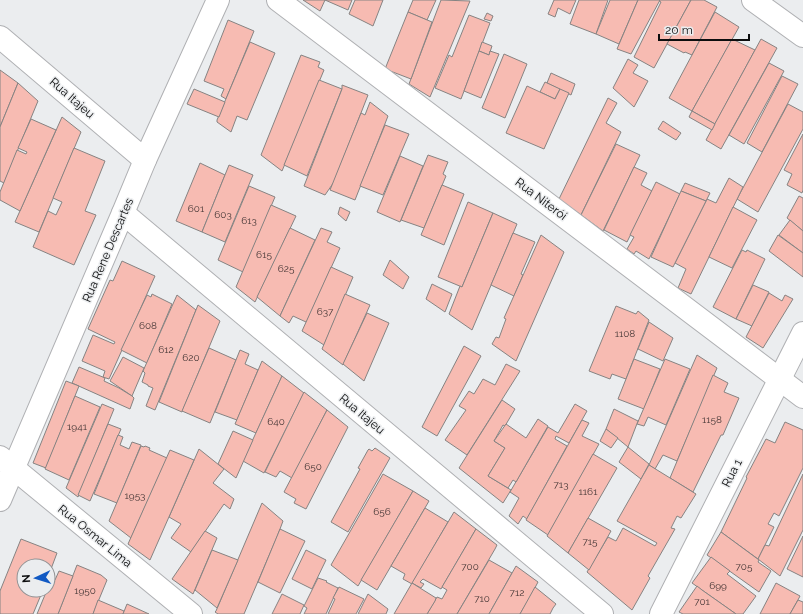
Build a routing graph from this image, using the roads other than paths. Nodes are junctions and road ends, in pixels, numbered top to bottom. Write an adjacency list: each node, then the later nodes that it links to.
1 (218, 0): 6 (street, Rua Rene Descartes)
2 (278, 0): 9 (street, Rua Niterói)
3 (752, 0): 5 (street)
4 (0, 36): 6 (street, Rua Itajeu)
5 (803, 36)
6 (145, 160): 7 (street, Rua Rene Descartes)
7 (123, 213): 11 (street, Rua Rene Descartes); 14 (street, Rua Itajeu)
8 (803, 333): 9 (street, Rua 1)
9 (779, 379): 10 (street, Rua Niterói); 15 (street, Rua 1)
10 (803, 397)
11 (7, 463): 12 (street, Rua Rene Descartes); 13 (street, Rua Osmar Lima)
12 (0, 500)
13 (191, 614)
14 (602, 614)
15 (661, 614)

